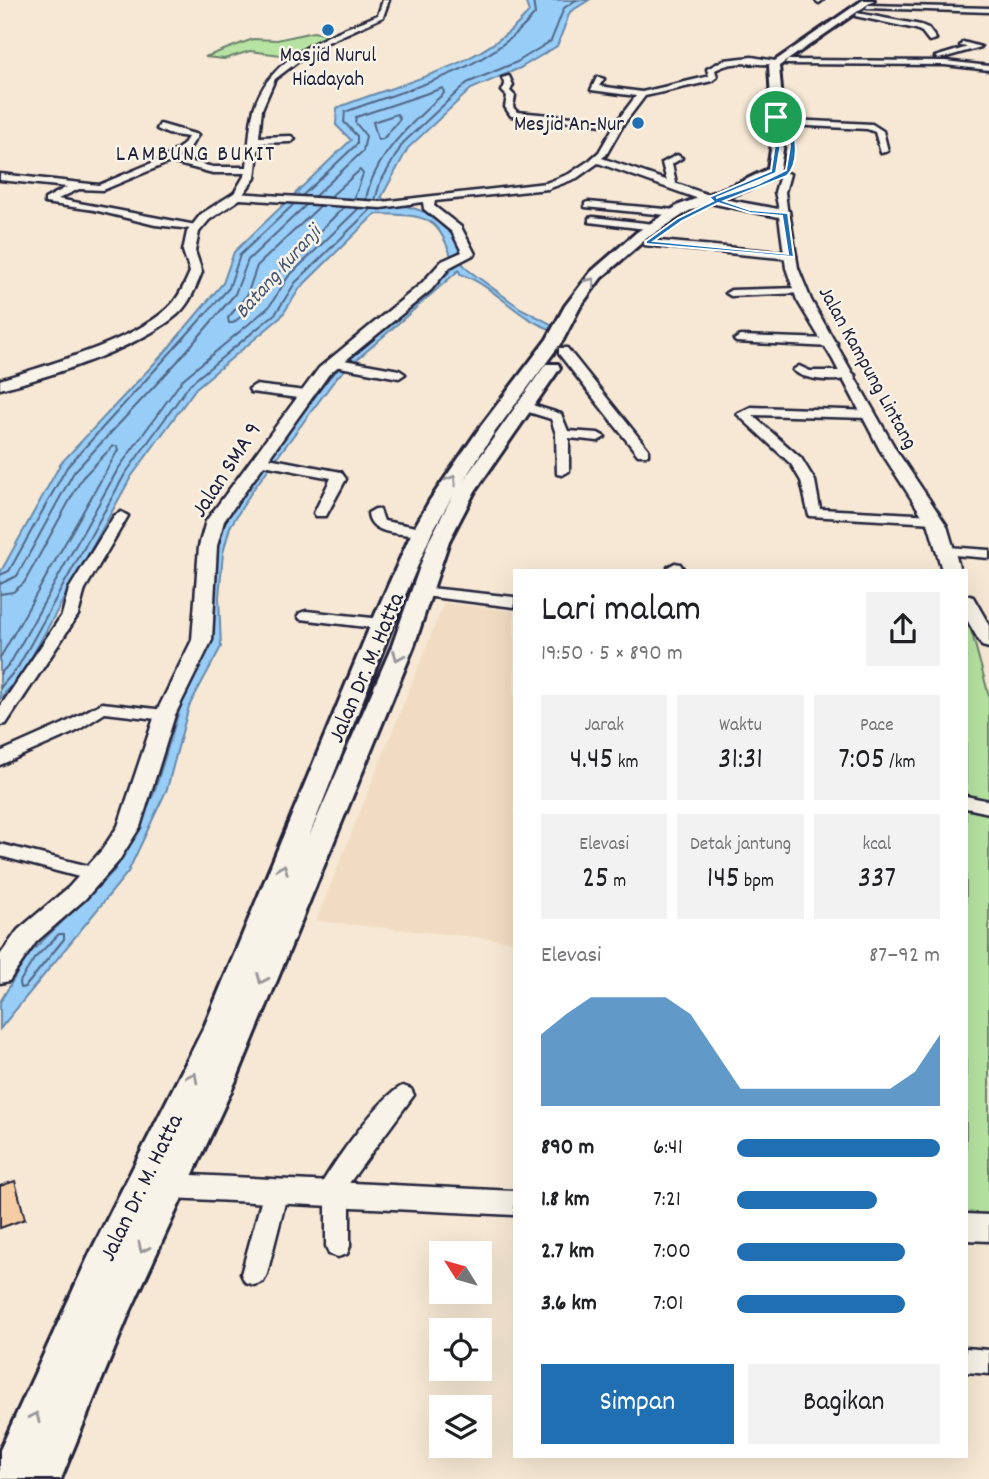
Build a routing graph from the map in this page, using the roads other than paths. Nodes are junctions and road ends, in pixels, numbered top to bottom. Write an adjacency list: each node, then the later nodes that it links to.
1 (386, 0): 21 (street)
2 (862, 10): 3 (street); 4 (street); 9 (main road)
3 (989, 10)
4 (932, 39)
5 (963, 44): 7 (street)
6 (942, 49): 7 (street)
7 (959, 53): 8 (street)
8 (939, 63): 9 (street); 10 (street)
9 (780, 64): 11 (street); 16 (street); 17 (main road)
10 (956, 64): 12 (street); 13 (street)
11 (755, 68)
12 (989, 68)
13 (933, 72)
14 (506, 78): 18 (street)
15 (600, 79): 16 (street)
16 (642, 93): 18 (street)
17 (785, 116): 22 (main road); 23 (street); 28 (main road)
18 (619, 124): 26 (street)
19 (160, 127): 25 (street)
20 (291, 139): 21 (street)
21 (254, 140): 27 (street)
22 (793, 146)
23 (884, 151)
24 (677, 158): 30 (street)
25 (169, 159): 27 (street); 31 (street)
26 (596, 159): 30 (street); 33 (street)
27 (250, 170): 32 (street)
28 (783, 170): 34 (main road, Jalan Dr. M. Hatta); 37 (street, Jalan Kampung Lintang)
29 (0, 177): 31 (street)
30 (671, 183): 34 (street)
31 (79, 185): 40 (street)
32 (238, 195): 33 (street); 40 (street)
33 (430, 198): 50 (street, Jalan SMA 9)
34 (715, 200): 36 (main road, Jalan Dr. M. Hatta); 37 (street); 41 (main road, Jalan Dr. M. Hatta)
35 (588, 205): 36 (street)
36 (676, 213): 39 (main road, Jalan Dr. M. Hatta)
37 (785, 214): 42 (street, Jalan Kampung Lintang)
38 (593, 220): 39 (street)
39 (654, 227): 49 (main road, Jalan Dr. M. Hatta, one-way to 39)
40 (195, 228): 54 (street)
41 (648, 243): 42 (street); 45 (main road, Jalan Dr. M. Hatta)
42 (791, 256): 43 (street, Jalan Kampung Lintang)
43 (800, 291): 44 (street); 48 (street, Jalan Kampung Lintang)
44 (731, 293)
45 (594, 301)
46 (582, 320): 49 (main road, Jalan Dr. M. Hatta)
47 (740, 340): 48 (street)
48 (831, 343): 53 (street, Jalan Kampung Lintang)
49 (555, 353): 57 (main road, Jalan Dr. M. Hatta); 61 (street); 68 (main road, Jalan Dr. M. Hatta, one-way to 49)
50 (345, 363): 52 (street); 56 (street, Jalan SMA 9)
51 (799, 370): 53 (street)
52 (399, 374)
53 (849, 374): 58 (street, Jalan Kampung Lintang)
54 (0, 385)
55 (255, 389): 56 (street)
56 (306, 395): 62 (street, Jalan SMA 9)
57 (526, 407): 59 (street); 68 (main road, Jalan Dr. M. Hatta)
58 (869, 414): 67 (street, Jalan Kampung Lintang); 67 (street)
59 (563, 434): 60 (street); 63 (street)
60 (598, 437)
61 (643, 452)
62 (266, 460): 64 (street); 78 (street, Jalan SMA 9)
63 (562, 471)
64 (321, 513)
65 (375, 513): 68 (street)
66 (121, 516): 79 (street)
67 (934, 519): 69 (street, Jalan Kampung Lintang)
68 (427, 538): 72 (main road, Jalan Dr. M. Hatta); 76 (main road, Jalan Dr. M. Hatta)
69 (947, 551): 70 (street); 71 (street, Jalan Kampung Lintang)
70 (989, 554)
71 (951, 569)
72 (421, 592): 73 (street); 85 (main road, Jalan Dr. M. Hatta, one-way to 85)
73 (513, 602)
74 (968, 605): 77 (street)
75 (306, 616): 76 (street)
76 (382, 624): 85 (main road, Jalan Dr. M. Hatta, one-way to 76)
77 (989, 642)
78 (165, 715): 80 (street); 84 (street, Jalan SMA 9)
79 (0, 720)
80 (0, 759)
81 (968, 802): 82 (street)
82 (989, 807)
83 (0, 850): 84 (street)
84 (94, 874): 86 (street, Jalan SMA 9)
85 (266, 944): 88 (main road, Jalan Dr. M. Hatta, one-way to 88); 98 (main road, Jalan Dr. M. Hatta, one-way to 85)
86 (0, 974)
87 (403, 1095): 90 (street)
88 (170, 1186): 89 (street); 99 (main road, Jalan Dr. M. Hatta, one-way to 99)
89 (276, 1191): 90 (street); 95 (street)
90 (334, 1192): 91 (street); 94 (street)
91 (513, 1203)
92 (968, 1227): 93 (street)
93 (989, 1228)
94 (338, 1246)
95 (254, 1274)
96 (968, 1360): 97 (street)
97 (989, 1362)
98 (7, 1479)
99 (41, 1479)

